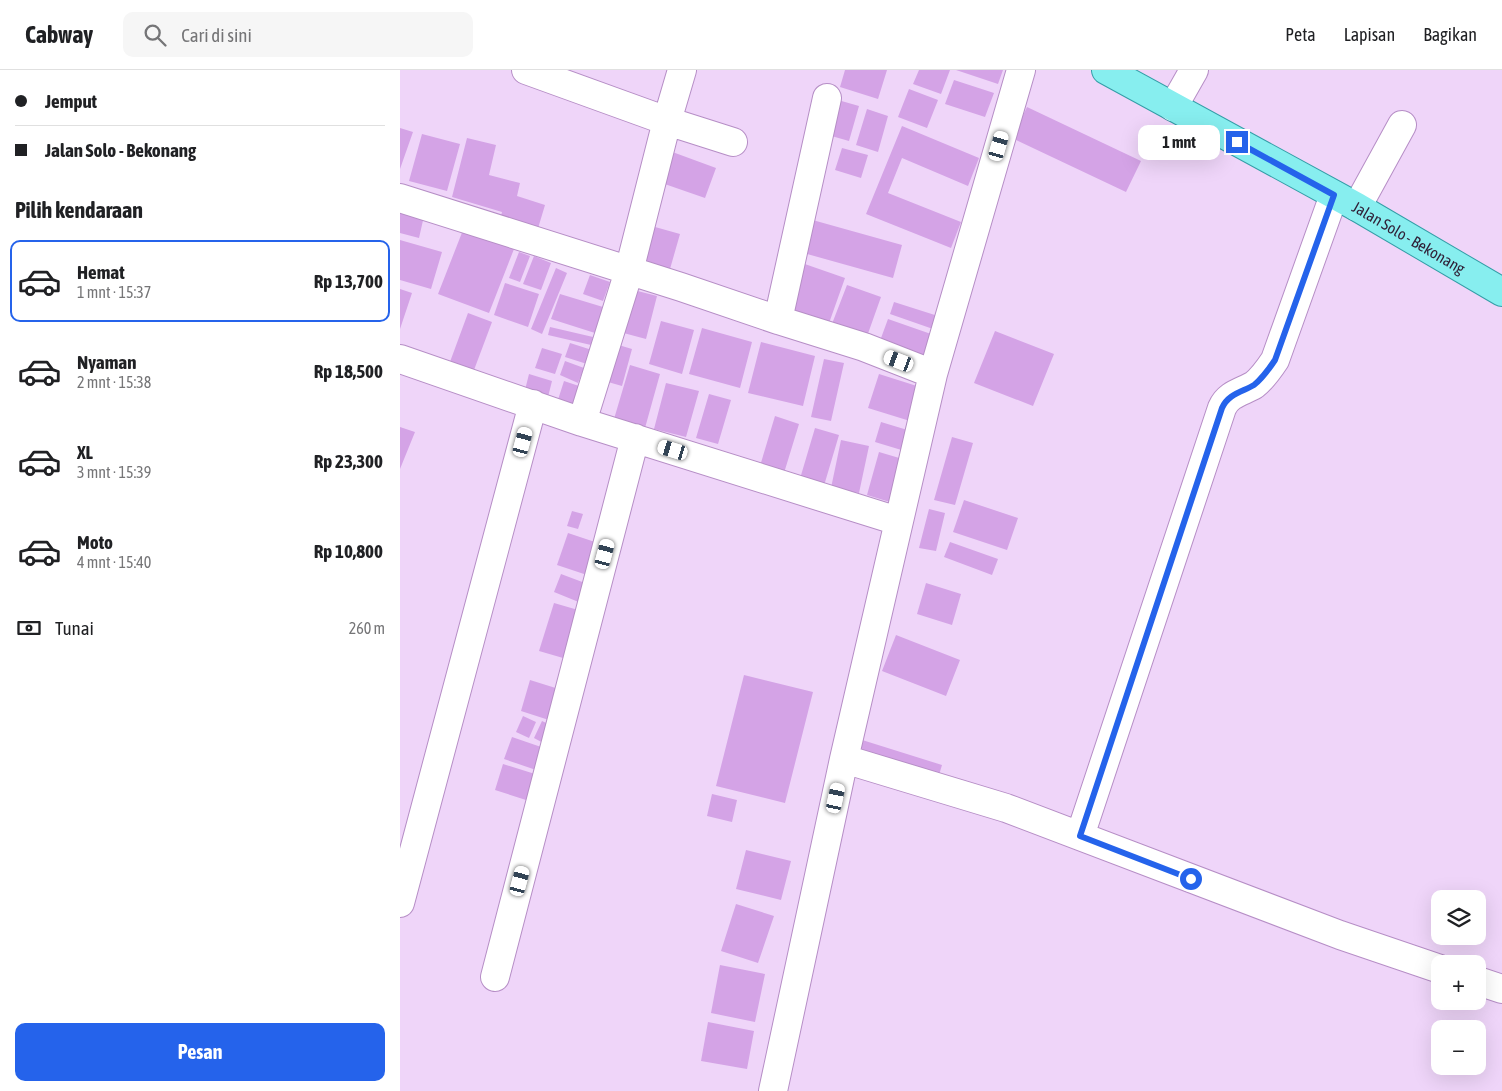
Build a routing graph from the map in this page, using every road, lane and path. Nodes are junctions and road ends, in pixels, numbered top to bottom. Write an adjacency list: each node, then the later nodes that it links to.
1 (526, 70): 8 (street)
2 (682, 70): 8 (street)
3 (1021, 70): 17 (street)
4 (1106, 70): 7 (main road, Jalan Solo - Bekonang)
5 (1194, 70): 7 (street)
6 (827, 98): 15 (street)
7 (1173, 108): 12 (main road, Jalan Solo - Bekonang)
8 (667, 121): 10 (street); 13 (street)
9 (1402, 125): 12 (street)
10 (733, 142)
11 (400, 198): 13 (street)
12 (1346, 201): 14 (main road, Jalan Solo - Bekonang); 23 (street)
13 (629, 270): 15 (street); 19 (street)
14 (1502, 292)
15 (778, 320): 17 (street)
16 (400, 359): 18 (street)
17 (933, 374): 21 (street)
18 (533, 404): 19 (street); 24 (street)
19 (582, 422): 20 (street)
20 (636, 438): 21 (street); 27 (street)
21 (898, 521): 22 (street)
22 (844, 759): 23 (street); 30 (street)
23 (1080, 836): 26 (street)
24 (403, 875): 25 (street)
25 (400, 902)
26 (1431, 966)
27 (495, 977)
28 (1486, 984): 29 (street)
29 (1502, 990)
30 (773, 1091)

